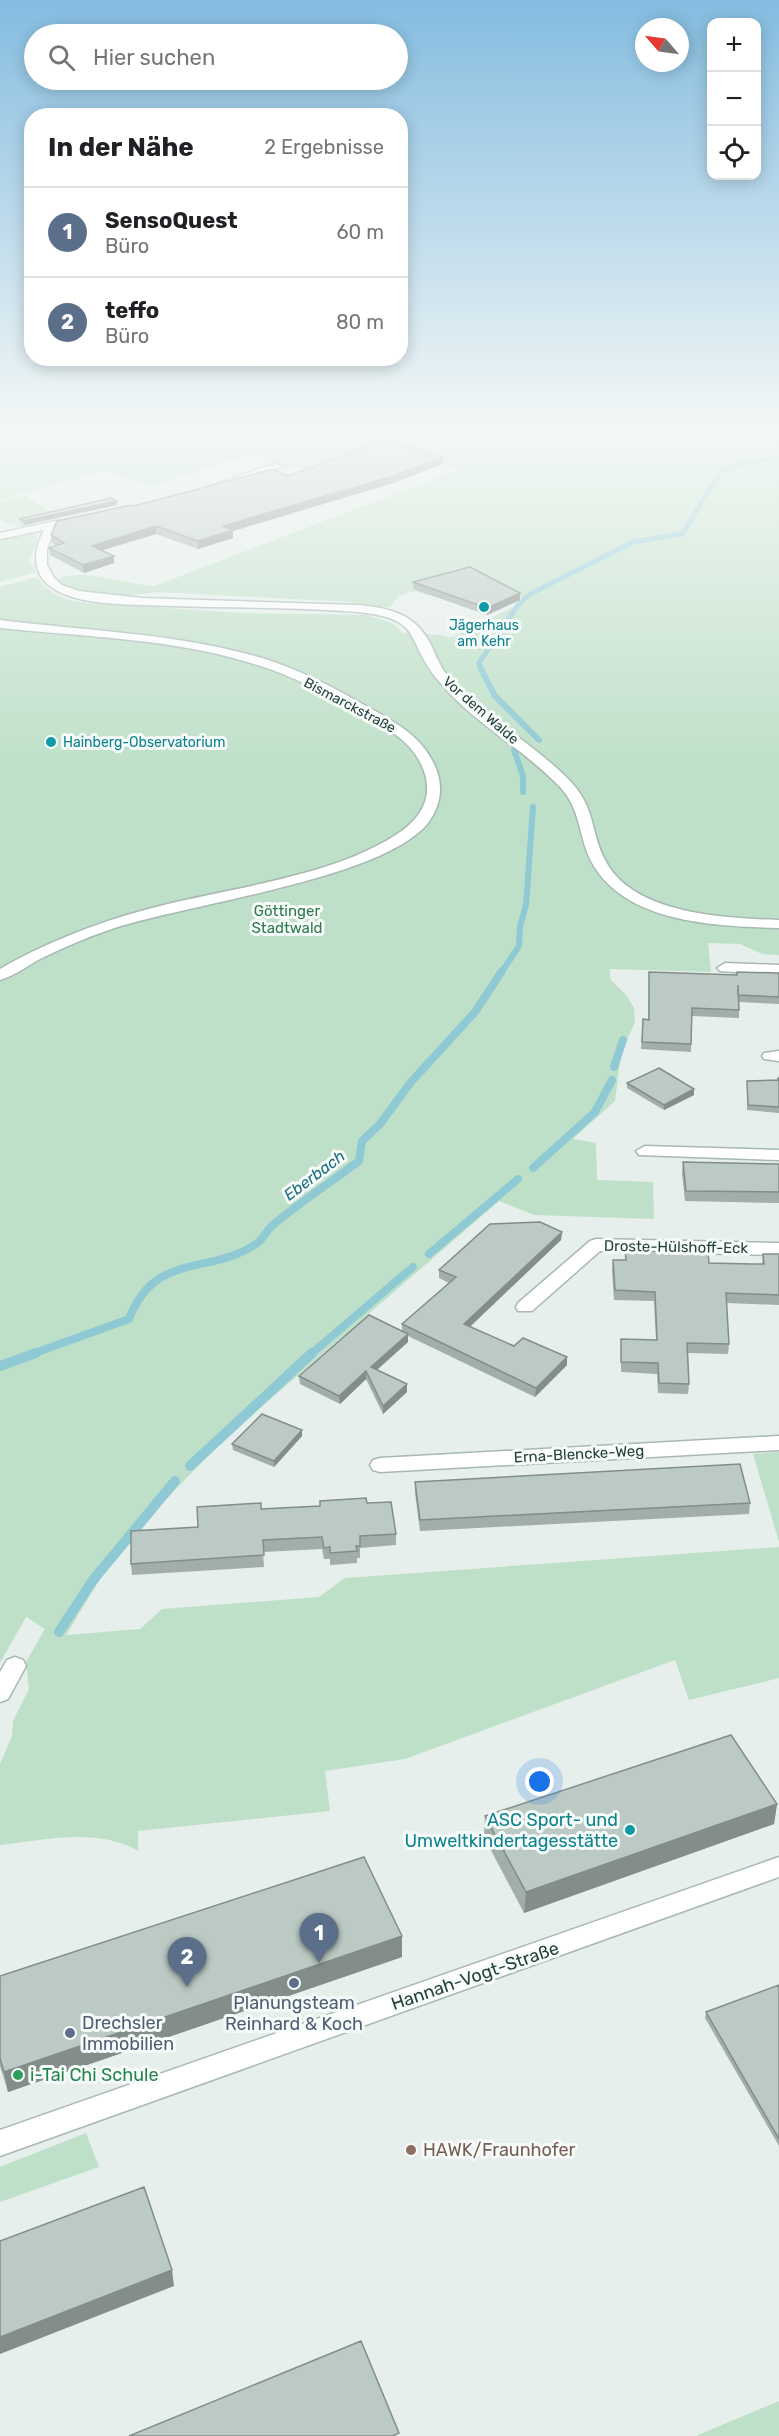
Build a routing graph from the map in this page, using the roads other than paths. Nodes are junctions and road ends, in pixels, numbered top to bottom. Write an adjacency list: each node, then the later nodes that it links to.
1 (45, 540): 3 (street, Vor dem Walde)
2 (0, 624): 6 (street, Bismarckstraße)
3 (779, 924)
4 (725, 968): 5 (street)
5 (779, 970)
6 (0, 975)
7 (645, 1151): 8 (street)
8 (779, 1155)
9 (779, 1250): 10 (street, Droste-Hülshoff-Eck)
10 (525, 1307)
11 (779, 1443): 12 (street, Erna-Blencke-Weg)
12 (380, 1465)
13 (15, 1666): 14 (street)
14 (0, 1693)
15 (779, 1867): 16 (street, Hannah-Vogt-Straße)
16 (0, 2144)

